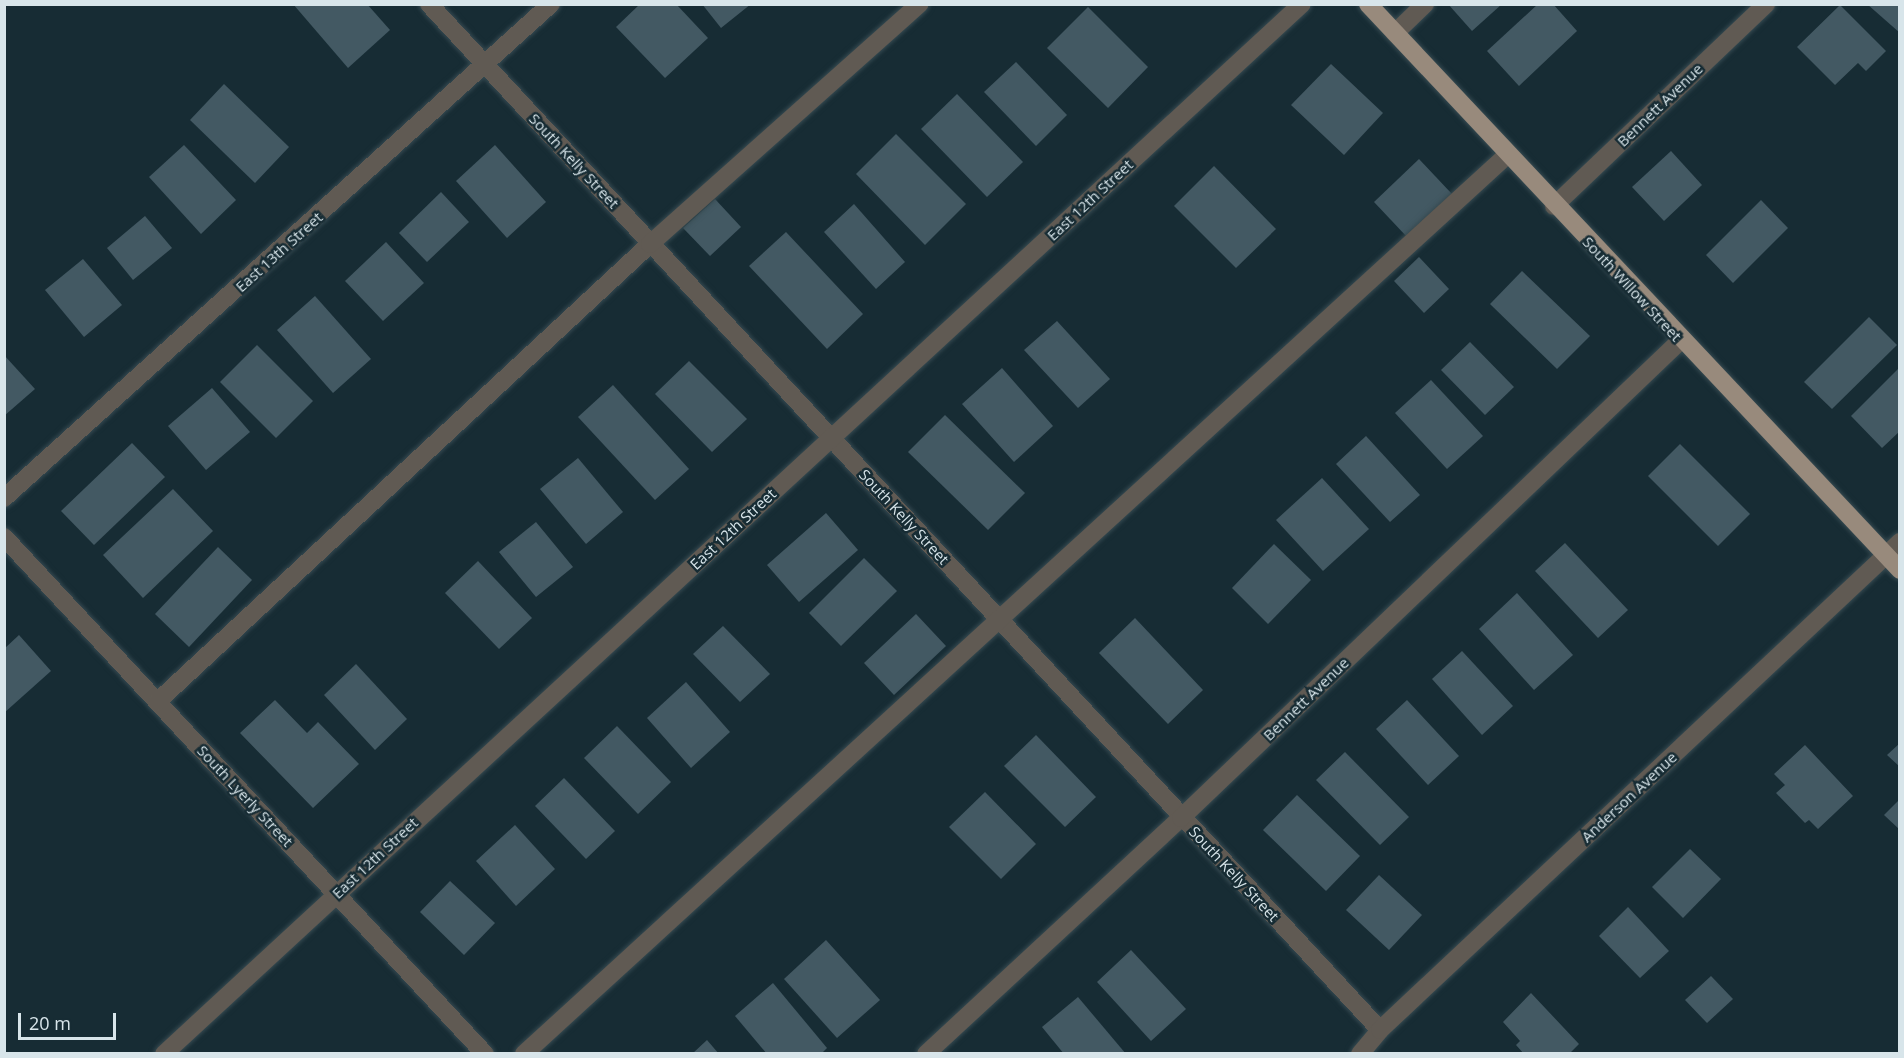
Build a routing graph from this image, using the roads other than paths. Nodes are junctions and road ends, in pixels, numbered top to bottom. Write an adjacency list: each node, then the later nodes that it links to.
1 (429, 4): 9 (street, South Kelly Street)
2 (551, 4): 9 (street, East 13th Street)
3 (918, 4): 12 (street)
4 (1302, 4): 14 (street, East 12th Street)
5 (1368, 4): 8 (main road, South Willow Street)
6 (1425, 4): 8 (street)
7 (1766, 4): 11 (street, Bennett Avenue)
8 (1395, 33): 10 (main road, South Willow Street)
9 (486, 67): 12 (street, South Kelly Street); 15 (street, East 13th Street)
10 (1507, 155): 11 (main road, South Willow Street); 20 (street)
11 (1554, 206): 13 (main road, South Willow Street)
12 (650, 244): 14 (street, South Kelly Street); 21 (street)
13 (1681, 340): 18 (main road, South Willow Street); 22 (street, Bennett Avenue)
14 (832, 439): 20 (street, South Kelly Street); 23 (street, East 12th Street)
15 (4, 498)
16 (4, 537): 21 (street, South Lyerly Street)
17 (1899, 542): 18 (street, Anderson Avenue)
18 (1885, 557): 19 (main road, South Willow Street); 24 (street, Anderson Avenue)
19 (1899, 570)
20 (1000, 622): 22 (street, South Kelly Street); 27 (street)
21 (158, 702): 23 (street, South Lyerly Street)
22 (1181, 818): 24 (street, South Kelly Street); 28 (street, Bennett Avenue)
23 (336, 893): 25 (street, East 12th Street); 26 (street, South Lyerly Street)
24 (1380, 1030): 29 (street, Anderson Avenue)
25 (164, 1053)
26 (485, 1053)
27 (524, 1053)
28 (926, 1053)
29 (1362, 1053)

